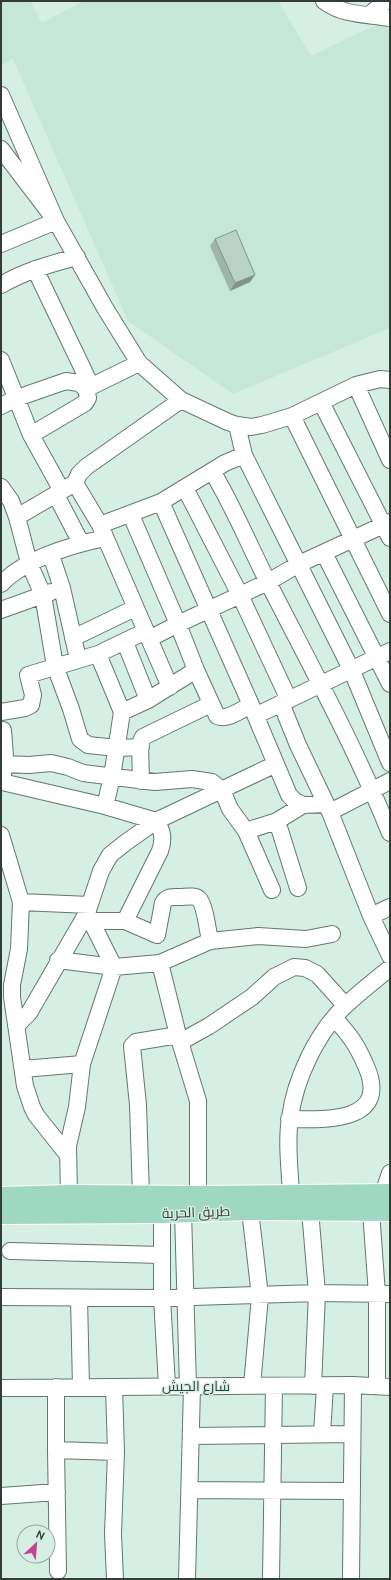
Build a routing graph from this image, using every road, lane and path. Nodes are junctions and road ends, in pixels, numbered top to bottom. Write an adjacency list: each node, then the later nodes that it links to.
1 (324, 1): 3 (street)
2 (386, 1): 3 (street)
3 (369, 15): 4 (street)
4 (390, 18)
5 (1, 95): 8 (street)
6 (1, 149): 7 (street)
7 (7, 166): 8 (street)
8 (56, 221): 9 (street); 10 (street)
9 (1, 244)
10 (77, 257): 11 (street); 14 (street)
11 (35, 269): 12 (street); 17 (street)
12 (1, 285)
13 (1, 361): 18 (street)
14 (139, 363): 17 (street); 19 (street)
15 (390, 380): 16 (street)
16 (356, 385): 20 (street); 26 (street)
17 (88, 387): 18 (street); 24 (street)
18 (17, 398): 21 (street); 24 (street)
19 (181, 400): 23 (street); 28 (street)
20 (321, 402): 22 (street); 36 (street)
21 (1, 406)
22 (292, 416): 23 (street); 38 (street)
23 (237, 425): 25 (street)
24 (32, 435): 31 (street)
25 (244, 455): 27 (street); 43 (street)
26 (390, 460)
27 (212, 471): 30 (street); 44 (street)
28 (75, 483): 31 (street); 37 (street)
29 (1, 487): 32 (street)
30 (185, 488): 33 (street); 47 (street)
31 (59, 493): 35 (street); 39 (street)
32 (6, 502): 35 (street)
33 (161, 502): 34 (street); 50 (street)
34 (130, 514): 37 (street); 53 (street)
35 (17, 517): 42 (street)
36 (388, 529): 38 (street)
37 (102, 532): 39 (street); 49 (street)
38 (353, 540): 40 (street); 52 (street)
39 (81, 543): 41 (street)
40 (324, 553): 43 (street); 58 (street)
41 (51, 555): 42 (street); 46 (street)
42 (29, 563): 45 (street); 48 (street)
43 (299, 564): 44 (street); 62 (street)
44 (268, 582): 47 (street); 64 (street)
45 (1, 584)
46 (62, 588): 48 (street); 55 (street)
47 (240, 594): 50 (street); 67 (street)
48 (43, 595): 51 (street); 60 (street)
49 (135, 608): 54 (street); 55 (street)
50 (210, 609): 53 (street); 69 (street)
51 (1, 610)
52 (390, 614)
53 (178, 624): 54 (street); 61 (street)
54 (148, 635): 56 (street); 65 (street)
55 (73, 638): 59 (street)
56 (125, 642): 57 (street); 66 (street)
57 (98, 654): 59 (street); 71 (street)
58 (383, 655): 62 (street); 63 (street)
59 (78, 659): 60 (street)
60 (55, 666): 70 (street); 74 (street)
61 (196, 670): 65 (street); 68 (street)
62 (352, 670): 64 (street); 76 (street)
63 (390, 684)
64 (321, 685): 67 (street); 82 (street)
65 (170, 687): 66 (street)
66 (148, 700): 71 (street)
67 (285, 701): 69 (street); 86 (street)
68 (212, 704): 69 (street); 73 (street)
69 (254, 710): 77 (street)
70 (1, 712)
71 (122, 712): 74 (street)
72 (3, 730): 75 (street)
73 (141, 747): 74 (street); 79 (street)
74 (117, 748): 78 (street)
75 (4, 759): 78 (street); 81 (street)
76 (390, 762)
77 (276, 764): 83 (street); 84 (street)
78 (112, 777): 79 (street); 85 (street)
79 (141, 781): 83 (street)
80 (390, 781): 82 (street)
81 (2, 786): 85 (street)
82 (372, 789): 86 (street); 90 (street)
83 (222, 790): 87 (street); 89 (street)
84 (303, 804): 86 (street); 88 (street)
85 (105, 806): 87 (street)
86 (328, 808): 97 (street)
87 (156, 821): 96 (street); 98 (street)
88 (277, 821): 89 (street); 92 (street)
89 (246, 831): 93 (street)
90 (390, 833)
91 (1, 835): 94 (street)
92 (298, 888)
93 (272, 890)
94 (21, 902): 96 (street); 108 (street)
95 (390, 907): 97 (street)
96 (88, 913): 98 (street); 102 (street); 104 (street)
97 (371, 916): 101 (street)
98 (125, 921): 100 (street)
99 (332, 934): 100 (street)
100 (210, 941): 103 (street)
101 (390, 956)
102 (58, 960): 104 (street); 108 (street)
103 (160, 963): 104 (street); 109 (street)
104 (114, 967): 110 (street)
105 (390, 968): 106 (street)
106 (345, 1005): 107 (street); 109 (street)
107 (334, 1018): 112 (street); 112 (street)
108 (16, 1026): 111 (street)
109 (179, 1039): 117 (street); 118 (street)
110 (82, 1064): 111 (street); 113 (street)
111 (23, 1069): 113 (street)
112 (289, 1119): 115 (street)
113 (67, 1154): 116 (street)
114 (390, 1173): 120 (street)
115 (291, 1194): 118 (main road, طريق الحرية); 120 (main road, طريق الحرية)
116 (69, 1195): 117 (main road, طريق الحرية); 119 (main road, طريق الحرية)
117 (141, 1196): 118 (main road, طريق الحرية)
118 (198, 1196)
119 (1, 1197)
120 (384, 1203): 122 (main road, طريق الحرية); 129 (street)
121 (250, 1210): 122 (main road, طريق الحرية); 123 (main road, طريق الحرية); 130 (street)
122 (310, 1210): 128 (street)
123 (183, 1212): 124 (main road, طريق الحرية); 134 (street)
124 (162, 1213): 125 (main road, طريق الحرية); 127 (street)
125 (1, 1214)
126 (10, 1251): 127 (street)
127 (162, 1255): 133 (street)
128 (317, 1293): 129 (street); 130 (street); 138 (street)
129 (384, 1294): 144 (street)
130 (260, 1296): 134 (street); 136 (street)
131 (1, 1297): 132 (street)
132 (79, 1298): 133 (street); 141 (street)
133 (162, 1298): 134 (street); 135 (street)
134 (185, 1298): 143 (street)
135 (167, 1386): 142 (street, شارع الجيش); 143 (street, شارع الجيش)
136 (252, 1386): 137 (street, شارع الجيش); 143 (street, شارع الجيش)
137 (274, 1386): 138 (street, شارع الجيش); 148 (street)
138 (319, 1386): 139 (street, شارع الجيش); 146 (street)
139 (353, 1386): 144 (street, شارع الجيش); 147 (street)
140 (56, 1387): 141 (street, شارع الجيش); 145 (street, شارع الجيش); 150 (street)
141 (81, 1387): 142 (street, شارع الجيش)
142 (114, 1387): 151 (street)
143 (190, 1387): 149 (street)
144 (384, 1387)
145 (1, 1388)
146 (322, 1434): 147 (street); 148 (street)
147 (352, 1434): 154 (street)
148 (272, 1435): 149 (street); 153 (street)
149 (192, 1436): 152 (street)
150 (56, 1450): 151 (street); 155 (street)
151 (116, 1452): 158 (street)
152 (190, 1490): 153 (street); 159 (street)
153 (271, 1491): 154 (street); 160 (street)
154 (352, 1491): 161 (street)
155 (57, 1492): 156 (street); 157 (street)
156 (1, 1496)
157 (58, 1571)
158 (115, 1579)
159 (187, 1579)
160 (271, 1579)
161 (351, 1579)

